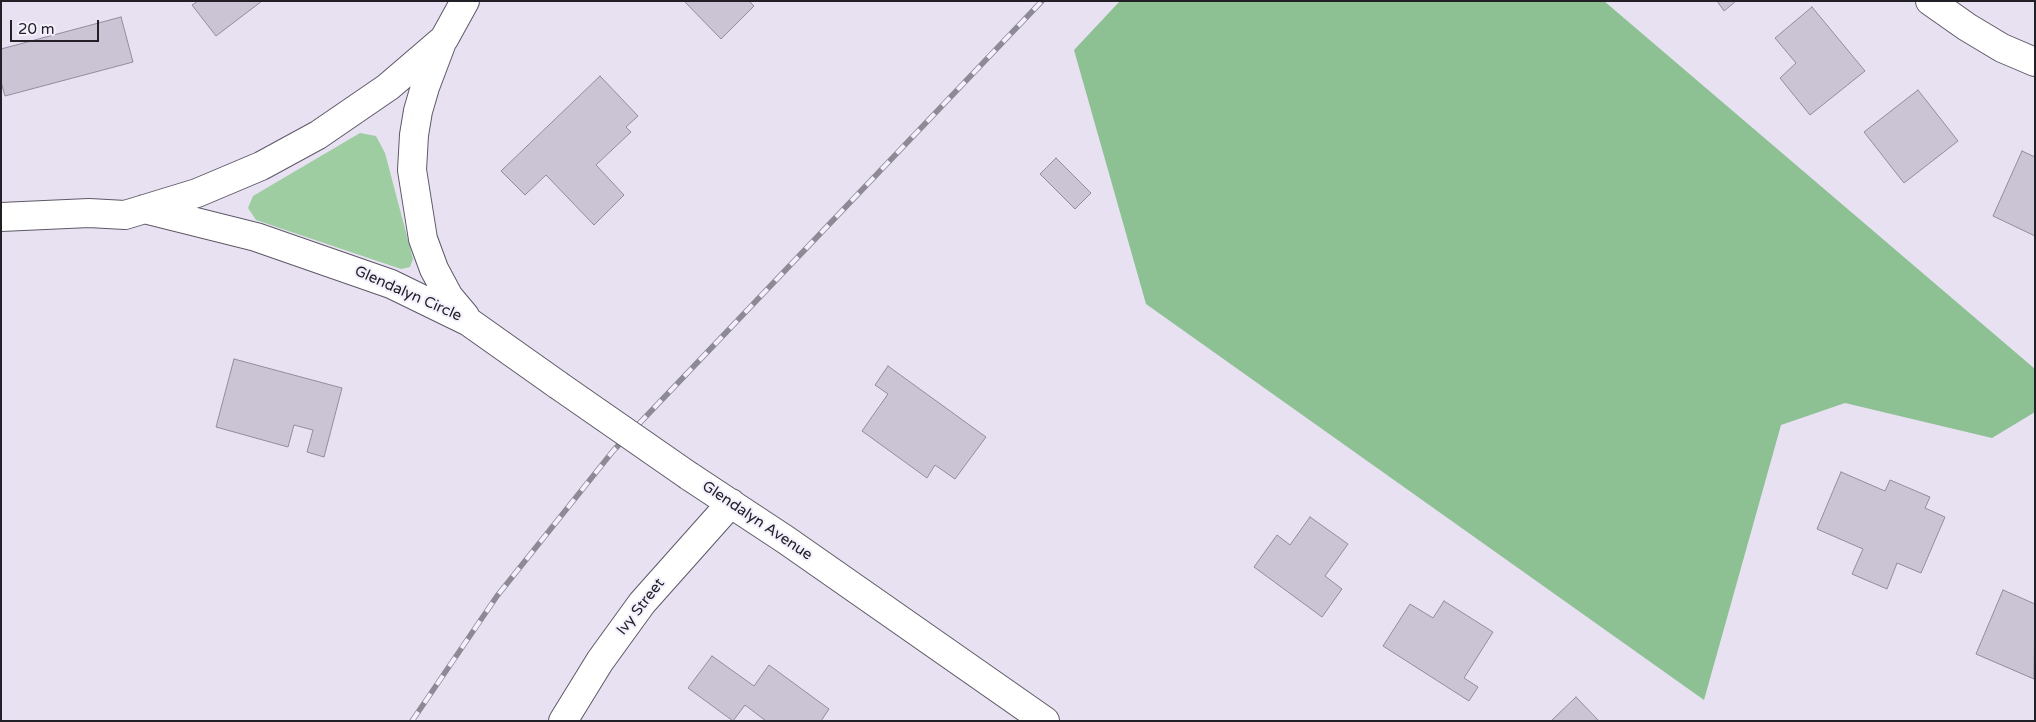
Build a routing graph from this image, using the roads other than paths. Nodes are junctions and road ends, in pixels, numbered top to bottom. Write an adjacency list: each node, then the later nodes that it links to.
1 (465, 1): 3 (street, Glendalyn Circle)
2 (1930, 1): 4 (street)
3 (444, 38): 5 (street, Glendalyn Circle); 7 (street, Glendalyn Circle)
4 (2035, 62)
5 (143, 209): 6 (street, Glendalyn Circle); 7 (street, Glendalyn Circle)
6 (1, 217)
7 (469, 322): 8 (street, Glendalyn Avenue, bridge)
8 (731, 503): 9 (street, Ivy Street); 10 (street, Glendalyn Avenue)
9 (563, 721)
10 (1045, 721)

